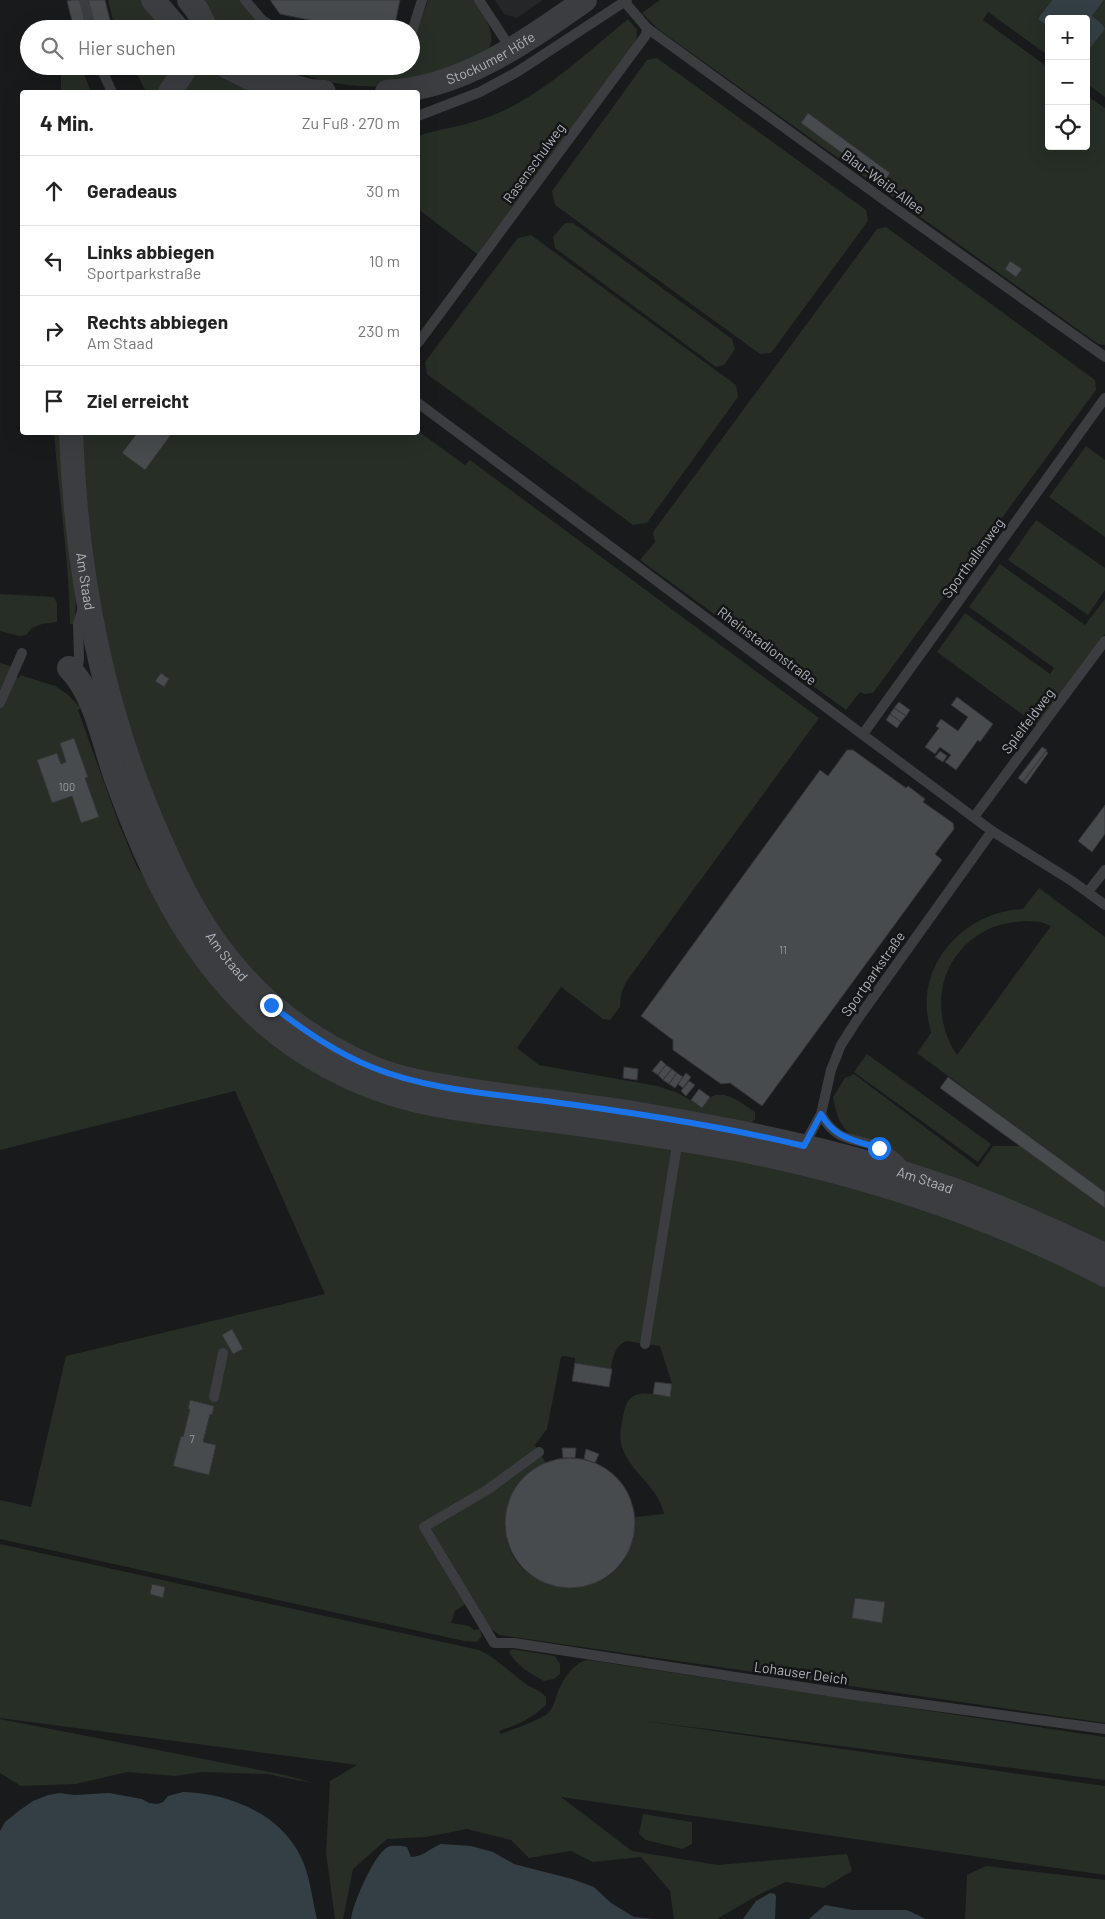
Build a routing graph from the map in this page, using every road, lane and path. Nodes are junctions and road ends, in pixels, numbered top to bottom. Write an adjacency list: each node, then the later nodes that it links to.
1 (84, 0): 9 (lane)
2 (154, 0): 10 (street)
3 (189, 0): 11 (street)
4 (245, 0): 12 (lane)
5 (422, 0): 13 (lane)
6 (479, 0): 15 (lane)
7 (585, 0): 15 (street, Stockumer Höfe)
8 (625, 1): 14 (lane); 25 (lane)
9 (89, 20)
10 (171, 20)
11 (202, 20)
12 (262, 20)
13 (416, 20)
14 (647, 28): 26 (lane, Rasenschulweg); 27 (lane, Blau-Weiß-Allee)
15 (511, 49): 24 (street, Stockumer Höfe)
16 (104, 75): 21 (lane)
17 (185, 75): 22 (street)
18 (243, 75): 19 (street)
19 (265, 75)
20 (268, 75): 23 (street)
21 (111, 90)
22 (172, 90)
23 (311, 90)
24 (411, 90)
25 (420, 115)
26 (420, 340)
27 (1105, 357)
28 (1105, 398): 37 (lane, Sporthallenweg)
29 (420, 404): 37 (lane, Rheinstadionstraße)
30 (71, 435): 31 (street, Am Staad)
31 (87, 598): 34 (lane); 35 (street, Am Staad)
32 (1105, 641): 38 (lane, Spielfeldweg)
33 (22, 653): 36 (lane)
34 (73, 672): 35 (street, Am Staad)
35 (99, 694): 44 (street, Am Staad); 45 (street, Am Staad)
36 (0, 703)
37 (863, 734): 38 (lane, Rheinstadionstraße)
38 (974, 817): 39 (lane, Rheinstadionstraße)
39 (992, 831): 41 (lane, Rheinstadionstraße); 43 (lane, Sportparkstraße)
40 (1105, 870): 41 (lane)
41 (1088, 892): 42 (lane, Rheinstadionstraße)
42 (1105, 905)
43 (821, 1114): 45 (lane, Sportparkstraße); 46 (lane)
44 (678, 1139): 48 (street, Am Staad); 49 (lane)
45 (804, 1146): 46 (street, Am Staad)
46 (916, 1178): 47 (street, Am Staad)
47 (1105, 1255)
48 (1105, 1275)
49 (645, 1344)
50 (223, 1352): 51 (lane)
51 (214, 1397)
52 (540, 1452): 53 (lane, Lohauser Deich)
53 (1105, 1729)

